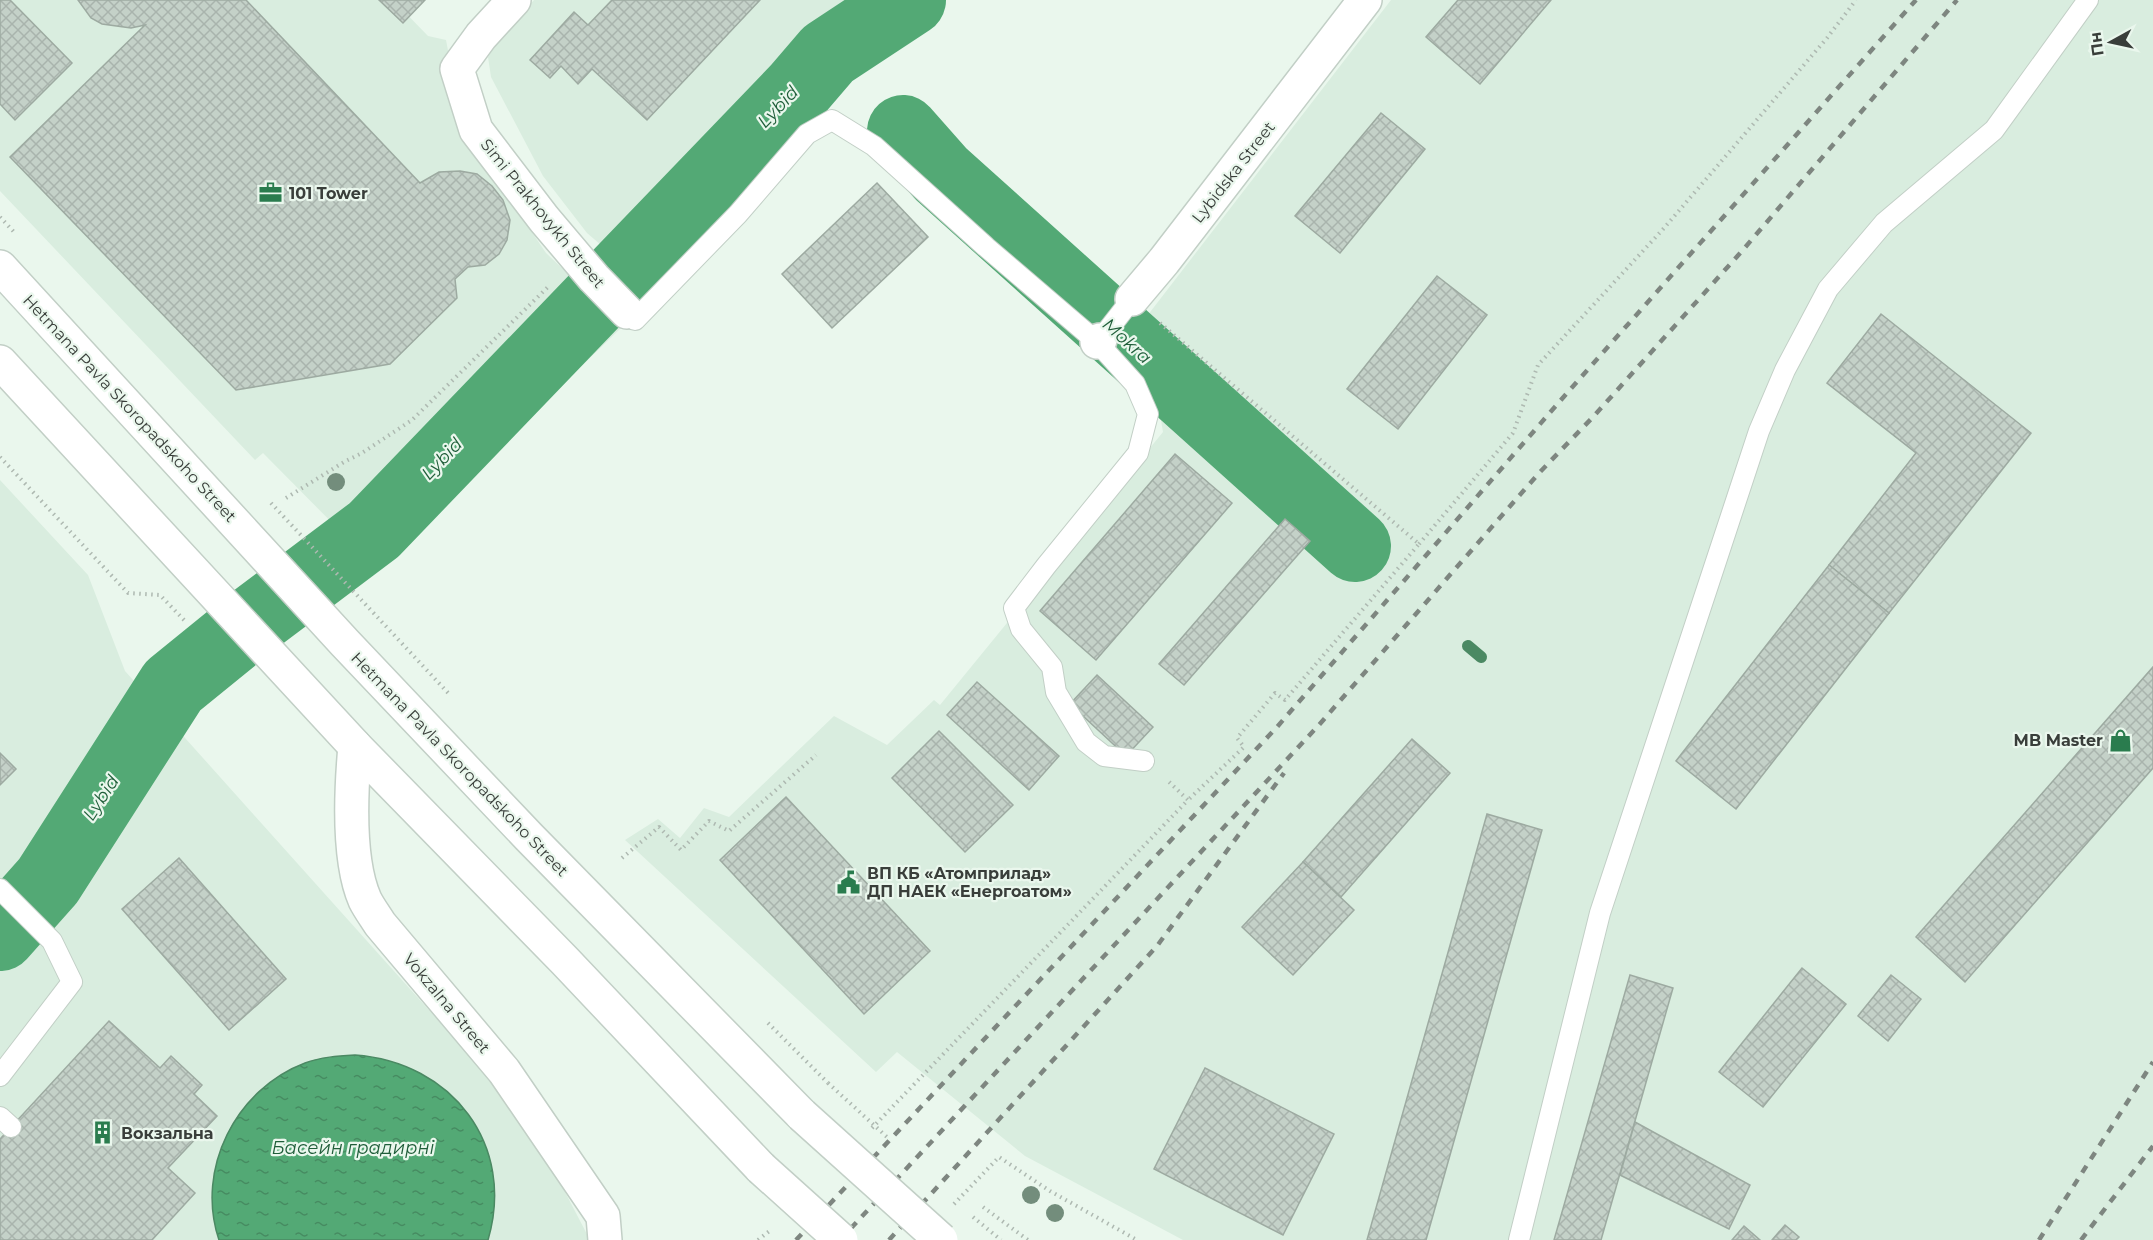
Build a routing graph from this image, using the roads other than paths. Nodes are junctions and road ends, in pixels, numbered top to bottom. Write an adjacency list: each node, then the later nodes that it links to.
1 (514, 0): 6 (main road, Simi Prakhovykh Street)
2 (1365, 0): 5 (main road, Lybidska Street)
3 (2088, 0): 16 (lane)
4 (0, 267): 15 (main road, Hetmana Pavla Skoropadskoho Street, bridge)
5 (1132, 299): 7 (lane, Lybidska Street)
6 (635, 320): 7 (lane)
7 (1099, 341): 10 (lane)
8 (0, 362): 9 (main road)
9 (355, 746): 13 (main road, Vokzalna Street); 14 (main road, bridge)
10 (1143, 761)
11 (0, 889): 12 (lane)
12 (0, 1076)
13 (605, 1240)
14 (841, 1240)
15 (941, 1240)
16 (1519, 1240)

